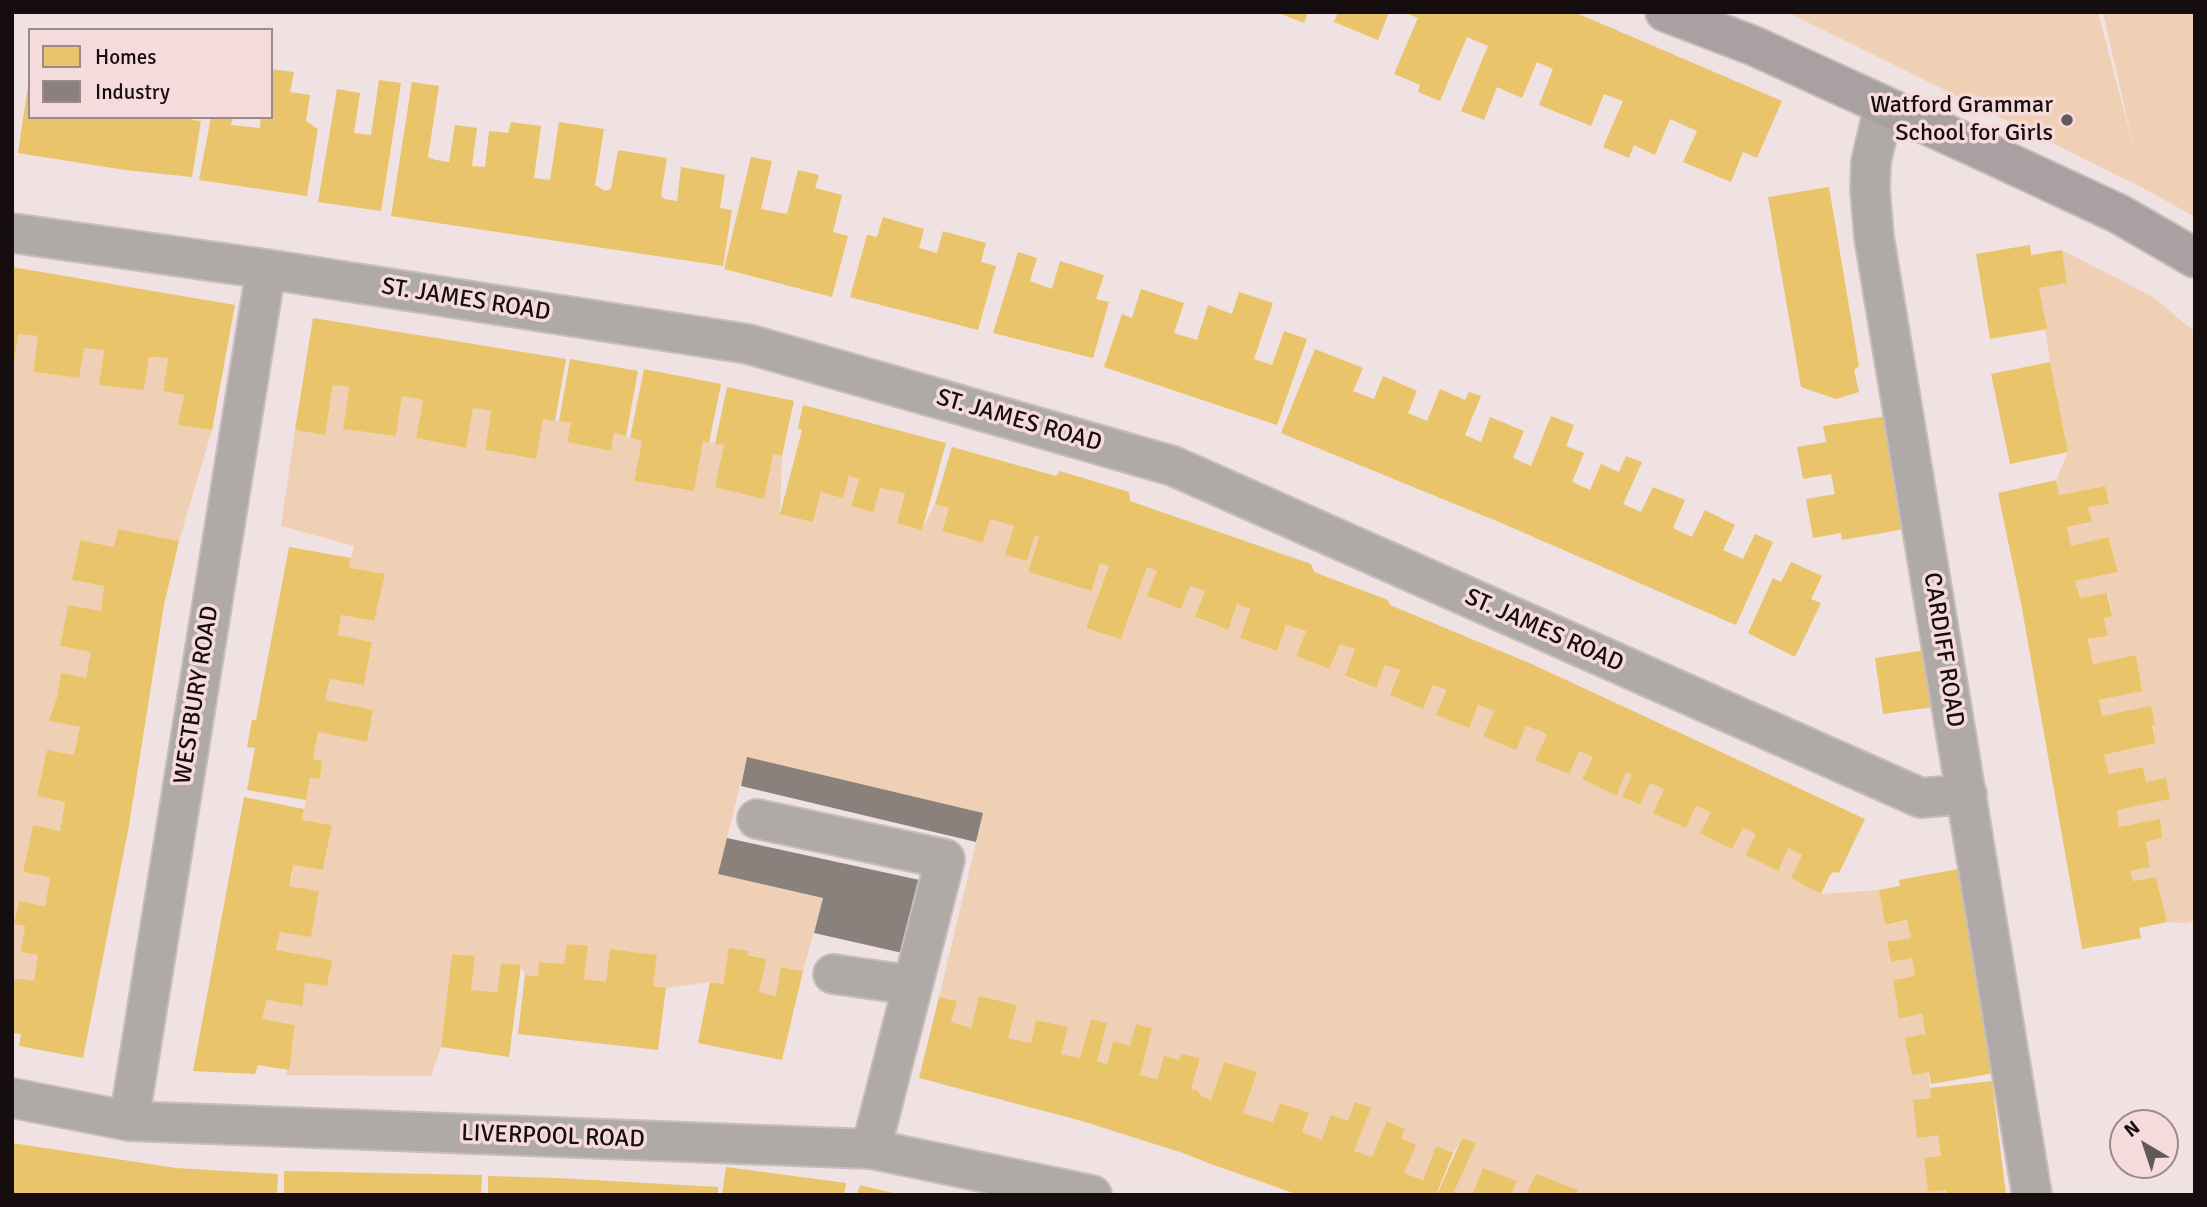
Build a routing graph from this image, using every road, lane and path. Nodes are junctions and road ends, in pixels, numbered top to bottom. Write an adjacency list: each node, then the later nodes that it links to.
1 (1665, 12): 2 (main road)
2 (1884, 106): 4 (main road); 6 (street, CARDIFF ROAD)
3 (12, 233): 5 (street, ST. JAMES ROAD)
4 (2195, 258)
5 (266, 269): 6 (street, ST. JAMES ROAD); 11 (street, WESTBURY ROAD)
6 (1967, 794): 14 (street, CARDIFF ROAD)
7 (757, 819): 9 (street)
8 (833, 974): 9 (street)
9 (911, 985): 12 (street)
10 (12, 1098): 11 (street, LIVERPOOL ROAD)
11 (129, 1121): 12 (street, LIVERPOOL ROAD)
12 (871, 1149): 13 (street, LIVERPOOL ROAD)
13 (1092, 1195)
14 (2032, 1195)

